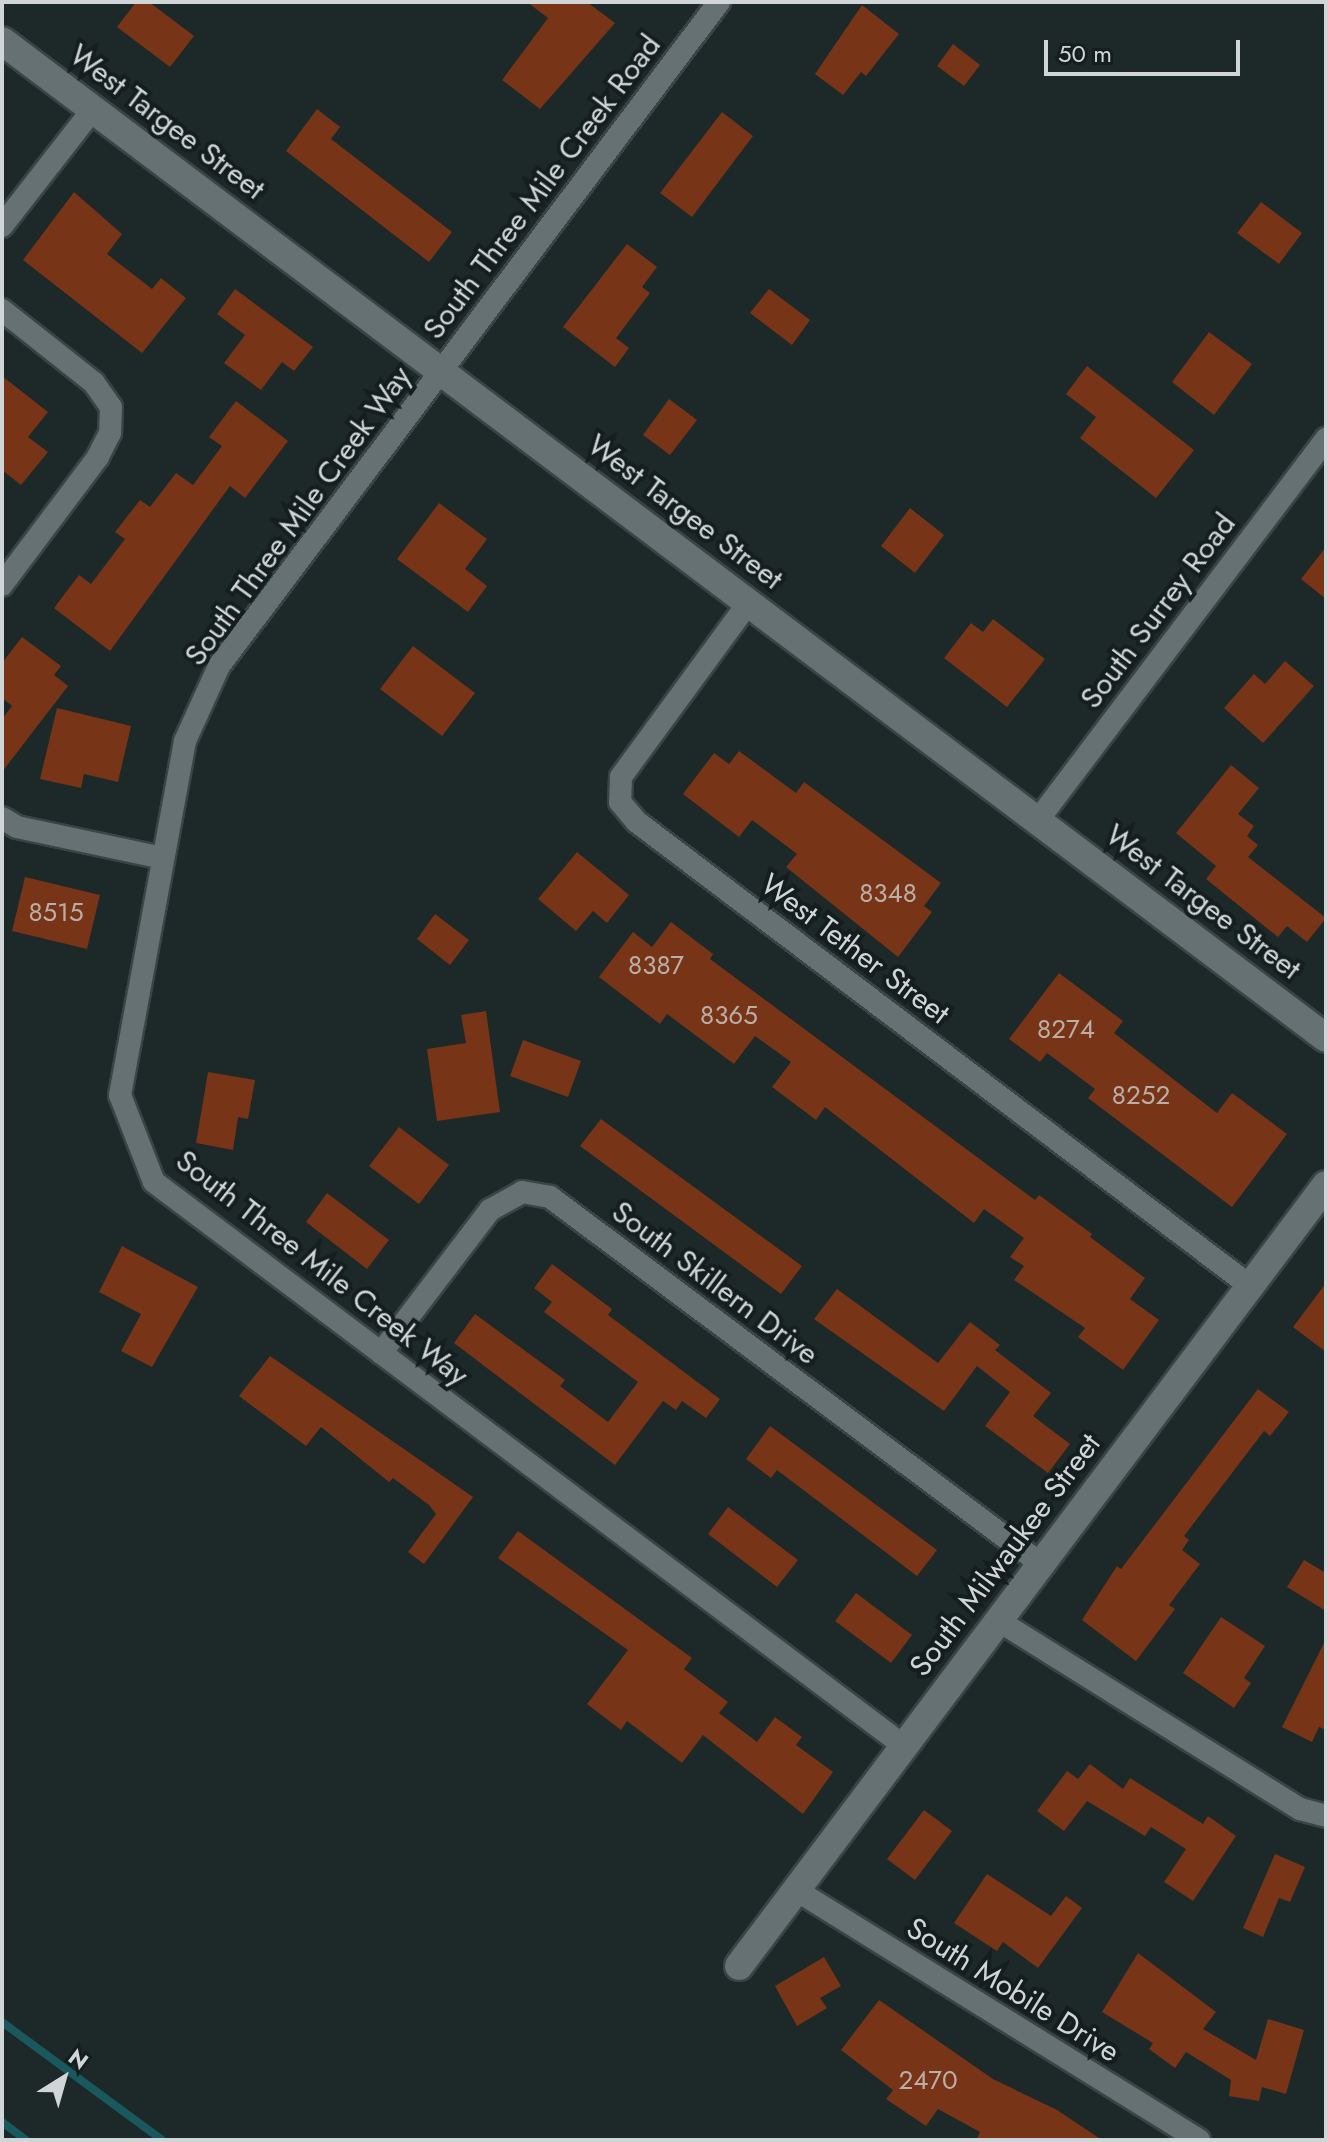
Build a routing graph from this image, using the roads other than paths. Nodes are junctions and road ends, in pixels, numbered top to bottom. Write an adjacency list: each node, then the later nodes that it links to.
1 (719, 2): 6 (street, South Three Mile Creek Road)
2 (2, 41): 3 (street, West Targee Street)
3 (93, 109): 4 (street); 6 (street, West Targee Street)
4 (2, 226)
5 (2, 310): 8 (street)
6 (441, 371): 9 (street, West Targee Street); 12 (street, South Three Mile Creek Way)
7 (1326, 439): 11 (street, South Surrey Road)
8 (2, 585)
9 (749, 602): 11 (street, West Targee Street); 15 (street, West Tether Street)
10 (2, 818): 12 (street)
11 (1038, 820): 13 (street, West Targee Street)
12 (163, 858): 16 (street, South Three Mile Creek Way)
13 (1326, 1038)
14 (1326, 1185): 15 (street, South Milwaukee Street)
15 (1250, 1286): 17 (street, South Milwaukee Street)
16 (381, 1353): 17 (street, South Skillern Drive); 19 (street, South Three Mile Creek Way)
17 (1041, 1564): 18 (street, South Milwaukee Street)
18 (999, 1621): 19 (street, South Milwaukee Street); 20 (street)
19 (904, 1746): 21 (street, South Milwaukee Street)
20 (1326, 1816)
21 (796, 1890): 22 (street, South Milwaukee Street); 23 (street, South Mobile Drive)
22 (739, 1966)
23 (1199, 2140)

